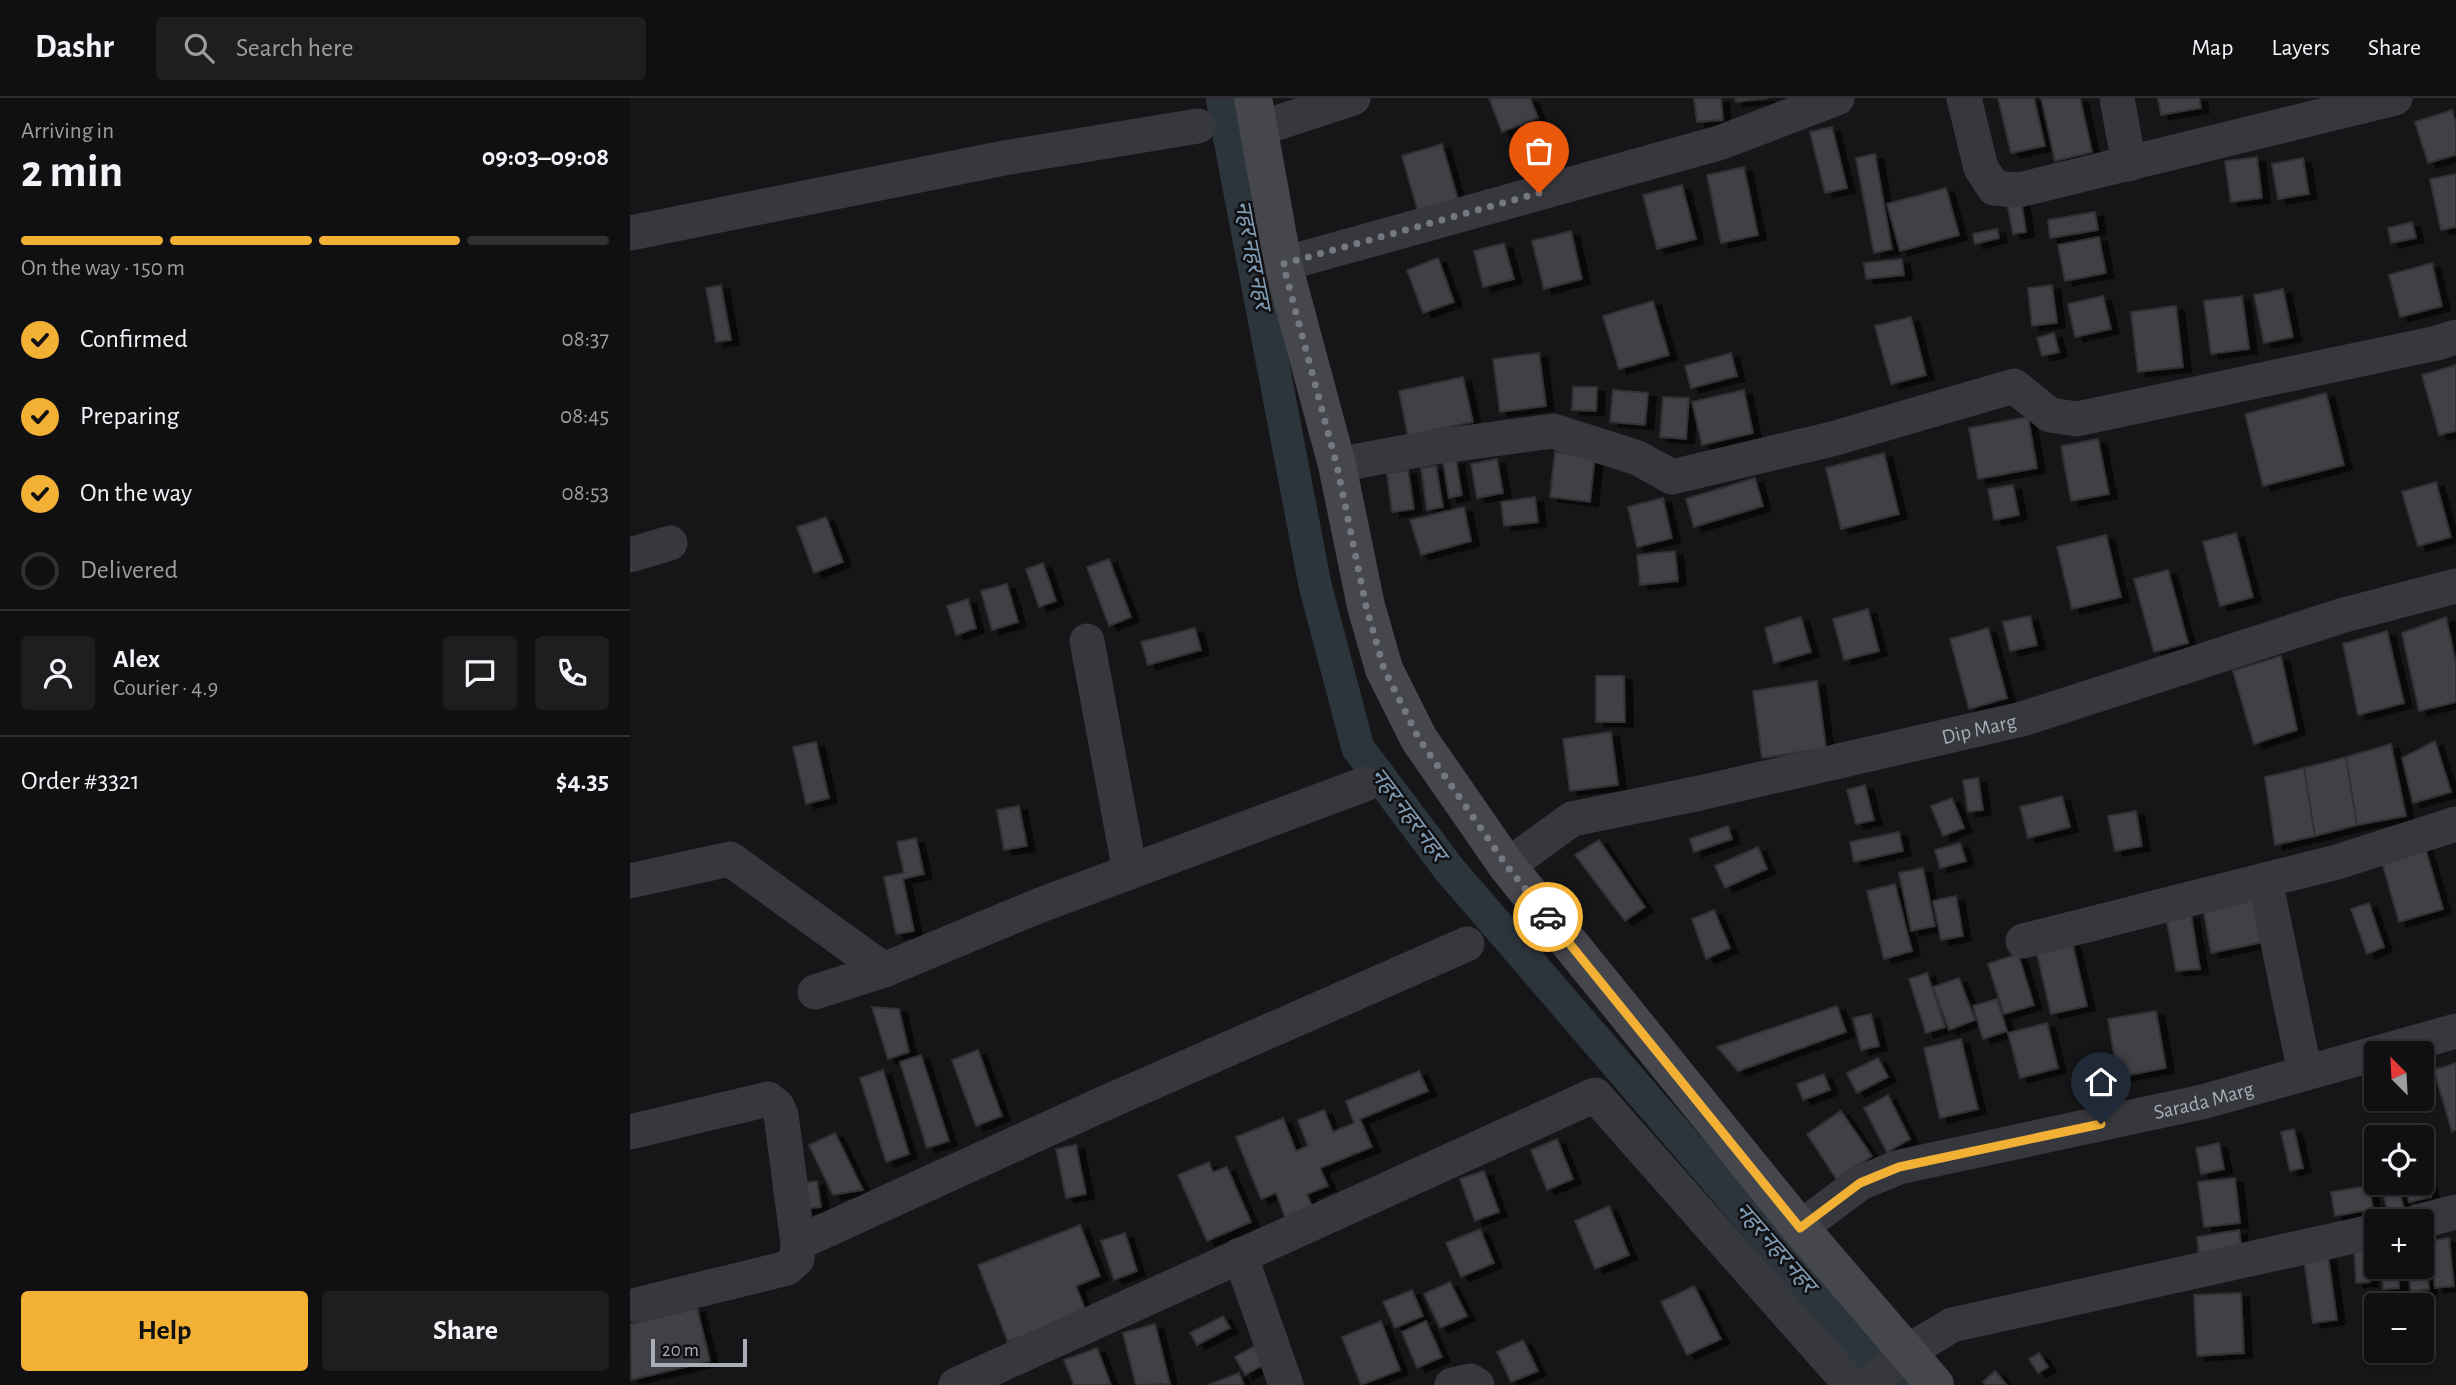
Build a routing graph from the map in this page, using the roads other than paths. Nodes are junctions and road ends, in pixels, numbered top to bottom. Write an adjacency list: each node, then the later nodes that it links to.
1 (1353, 98): 6 (street)
2 (1838, 98): 10 (street)
3 (1964, 98): 8 (street)
4 (2117, 98): 8 (street)
5 (2395, 98): 8 (street)
6 (1256, 113): 10 (main road)
7 (1198, 126): 9 (street)
8 (2129, 164)
9 (630, 233)
10 (1283, 264): 12 (main road)
11 (2456, 337): 12 (street)
12 (1337, 466): 19 (main road)
13 (670, 543): 14 (street)
14 (630, 555)
15 (2456, 586): 19 (street, Dip Marg)
16 (1087, 641): 20 (street)
17 (1365, 784): 20 (street)
18 (2456, 824): 21 (street)
19 (1507, 866): 32 (main road)
20 (1130, 872): 25 (street)
21 (2266, 880): 23 (street); 28 (street)
22 (630, 881): 25 (street)
23 (2023, 941)
24 (1467, 944): 34 (street)
25 (884, 970): 26 (street)
26 (815, 992)
27 (2456, 1031): 28 (street, Sarada Marg)
28 (2305, 1073): 32 (street, Sarada Marg)
29 (630, 1132): 34 (street)
30 (2456, 1212): 31 (street)
31 (2434, 1218)
32 (1800, 1228): 37 (main road)
33 (2364, 1234): 37 (street)
34 (798, 1243): 36 (street)
35 (1241, 1255): 38 (street); 39 (street); 42 (street)
36 (637, 1305)
37 (1902, 1356): 43 (street); 44 (main road)
38 (956, 1385)
39 (1286, 1385)
40 (1452, 1385): 41 (street)
41 (1477, 1385)
42 (1851, 1385)
43 (1868, 1385)
44 (1935, 1385)

